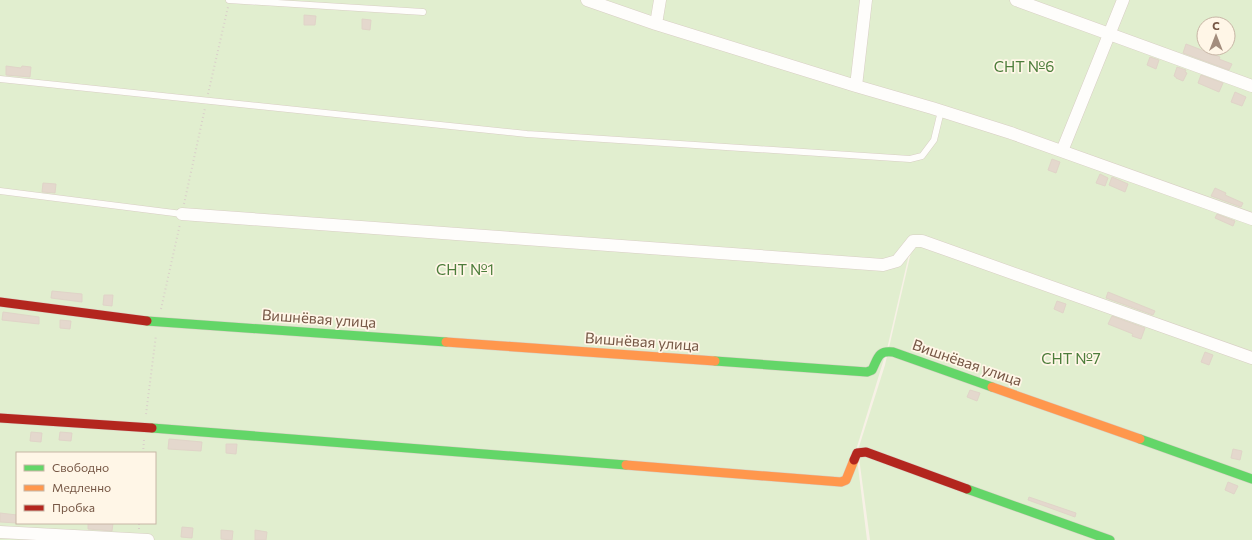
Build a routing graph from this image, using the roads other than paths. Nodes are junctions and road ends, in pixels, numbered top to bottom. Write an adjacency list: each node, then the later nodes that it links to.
1 (229, 0): 7 (lane)
2 (587, 0): 8 (street)
3 (660, 0): 8 (street)
4 (866, 0): 11 (street)
5 (1016, 0): 9 (street)
6 (1123, 0): 9 (street)
7 (423, 12)
8 (656, 24): 11 (street)
9 (1110, 34): 12 (street); 14 (street)
10 (0, 79): 13 (lane)
11 (856, 86): 13 (street)
12 (1252, 86)
13 (941, 111): 14 (street)
14 (1062, 151): 17 (street)
15 (0, 191): 16 (lane)
16 (182, 214): 19 (street)
17 (1252, 219)
18 (0, 302): 21 (street, Вишнёвая улица)
19 (1252, 358)
20 (0, 418): 24 (street)
21 (1252, 479)
22 (0, 532): 23 (street)
23 (148, 540)
24 (1110, 540)

